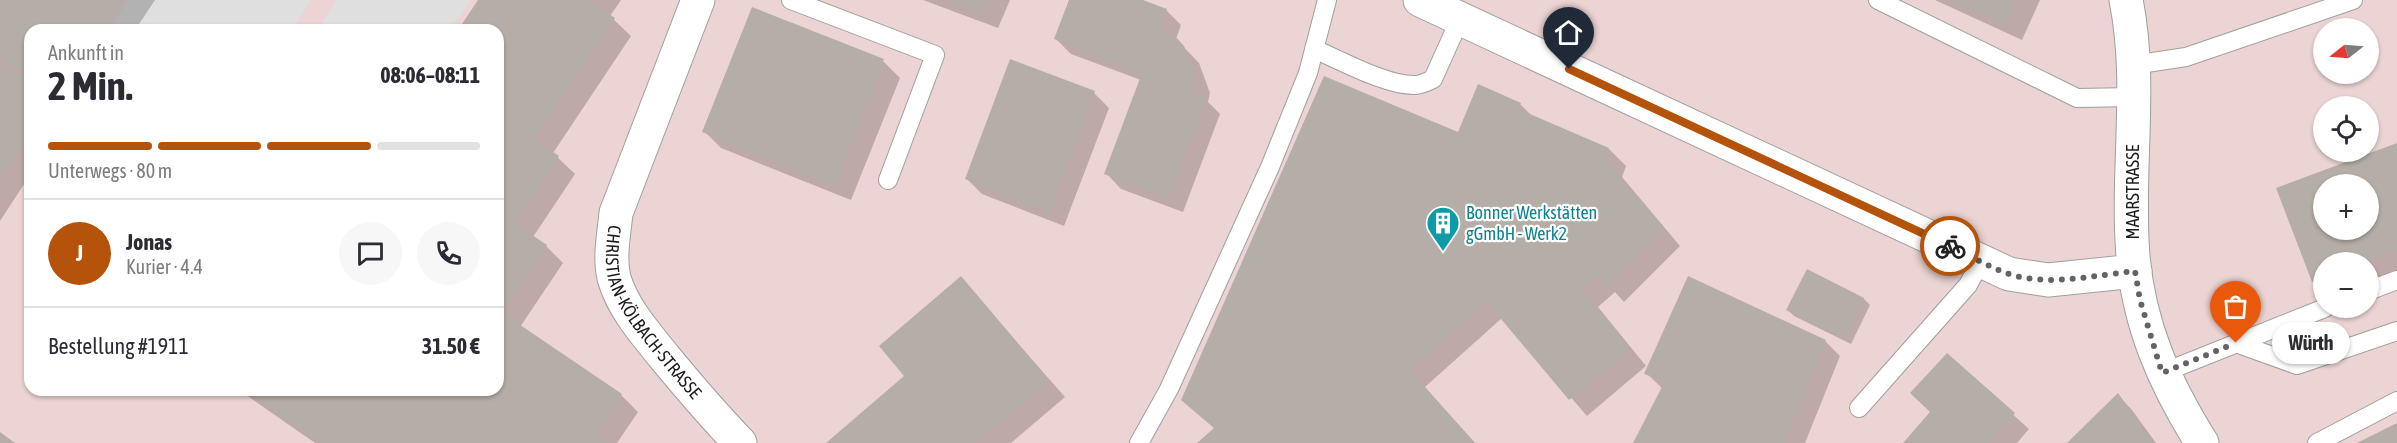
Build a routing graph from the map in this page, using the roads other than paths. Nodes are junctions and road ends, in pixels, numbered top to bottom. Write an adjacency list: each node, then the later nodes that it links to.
1 (698, 0): 23 (street, CHRISTIAN-KÖLBACH-STRASSE)
2 (791, 0): 12 (lane)
3 (1328, 0): 9 (lane)
4 (1420, 0): 8 (street)
5 (1878, 0): 11 (lane)
6 (2126, 0): 10 (street, MAARSTRASSE)
7 (2353, 0): 10 (lane)
8 (1460, 19): 9 (lane); 13 (street)
9 (1314, 49): 24 (lane)
10 (2133, 65): 11 (street, MAARSTRASSE)
11 (2134, 97): 14 (street, MAARSTRASSE)
12 (888, 180)
13 (1981, 261): 14 (street); 22 (lane)
14 (2135, 271): 20 (street, MAARSTRASSE)
15 (2397, 280): 16 (lane)
16 (2379, 287)
17 (2313, 313): 19 (lane)
18 (2397, 331): 19 (lane)
19 (2236, 343): 20 (lane)
20 (2162, 373): 25 (street, MAARSTRASSE)
21 (2397, 401): 26 (lane)
22 (1858, 408)
23 (740, 443)
24 (1139, 443)
25 (2202, 443)
26 (2317, 443)

